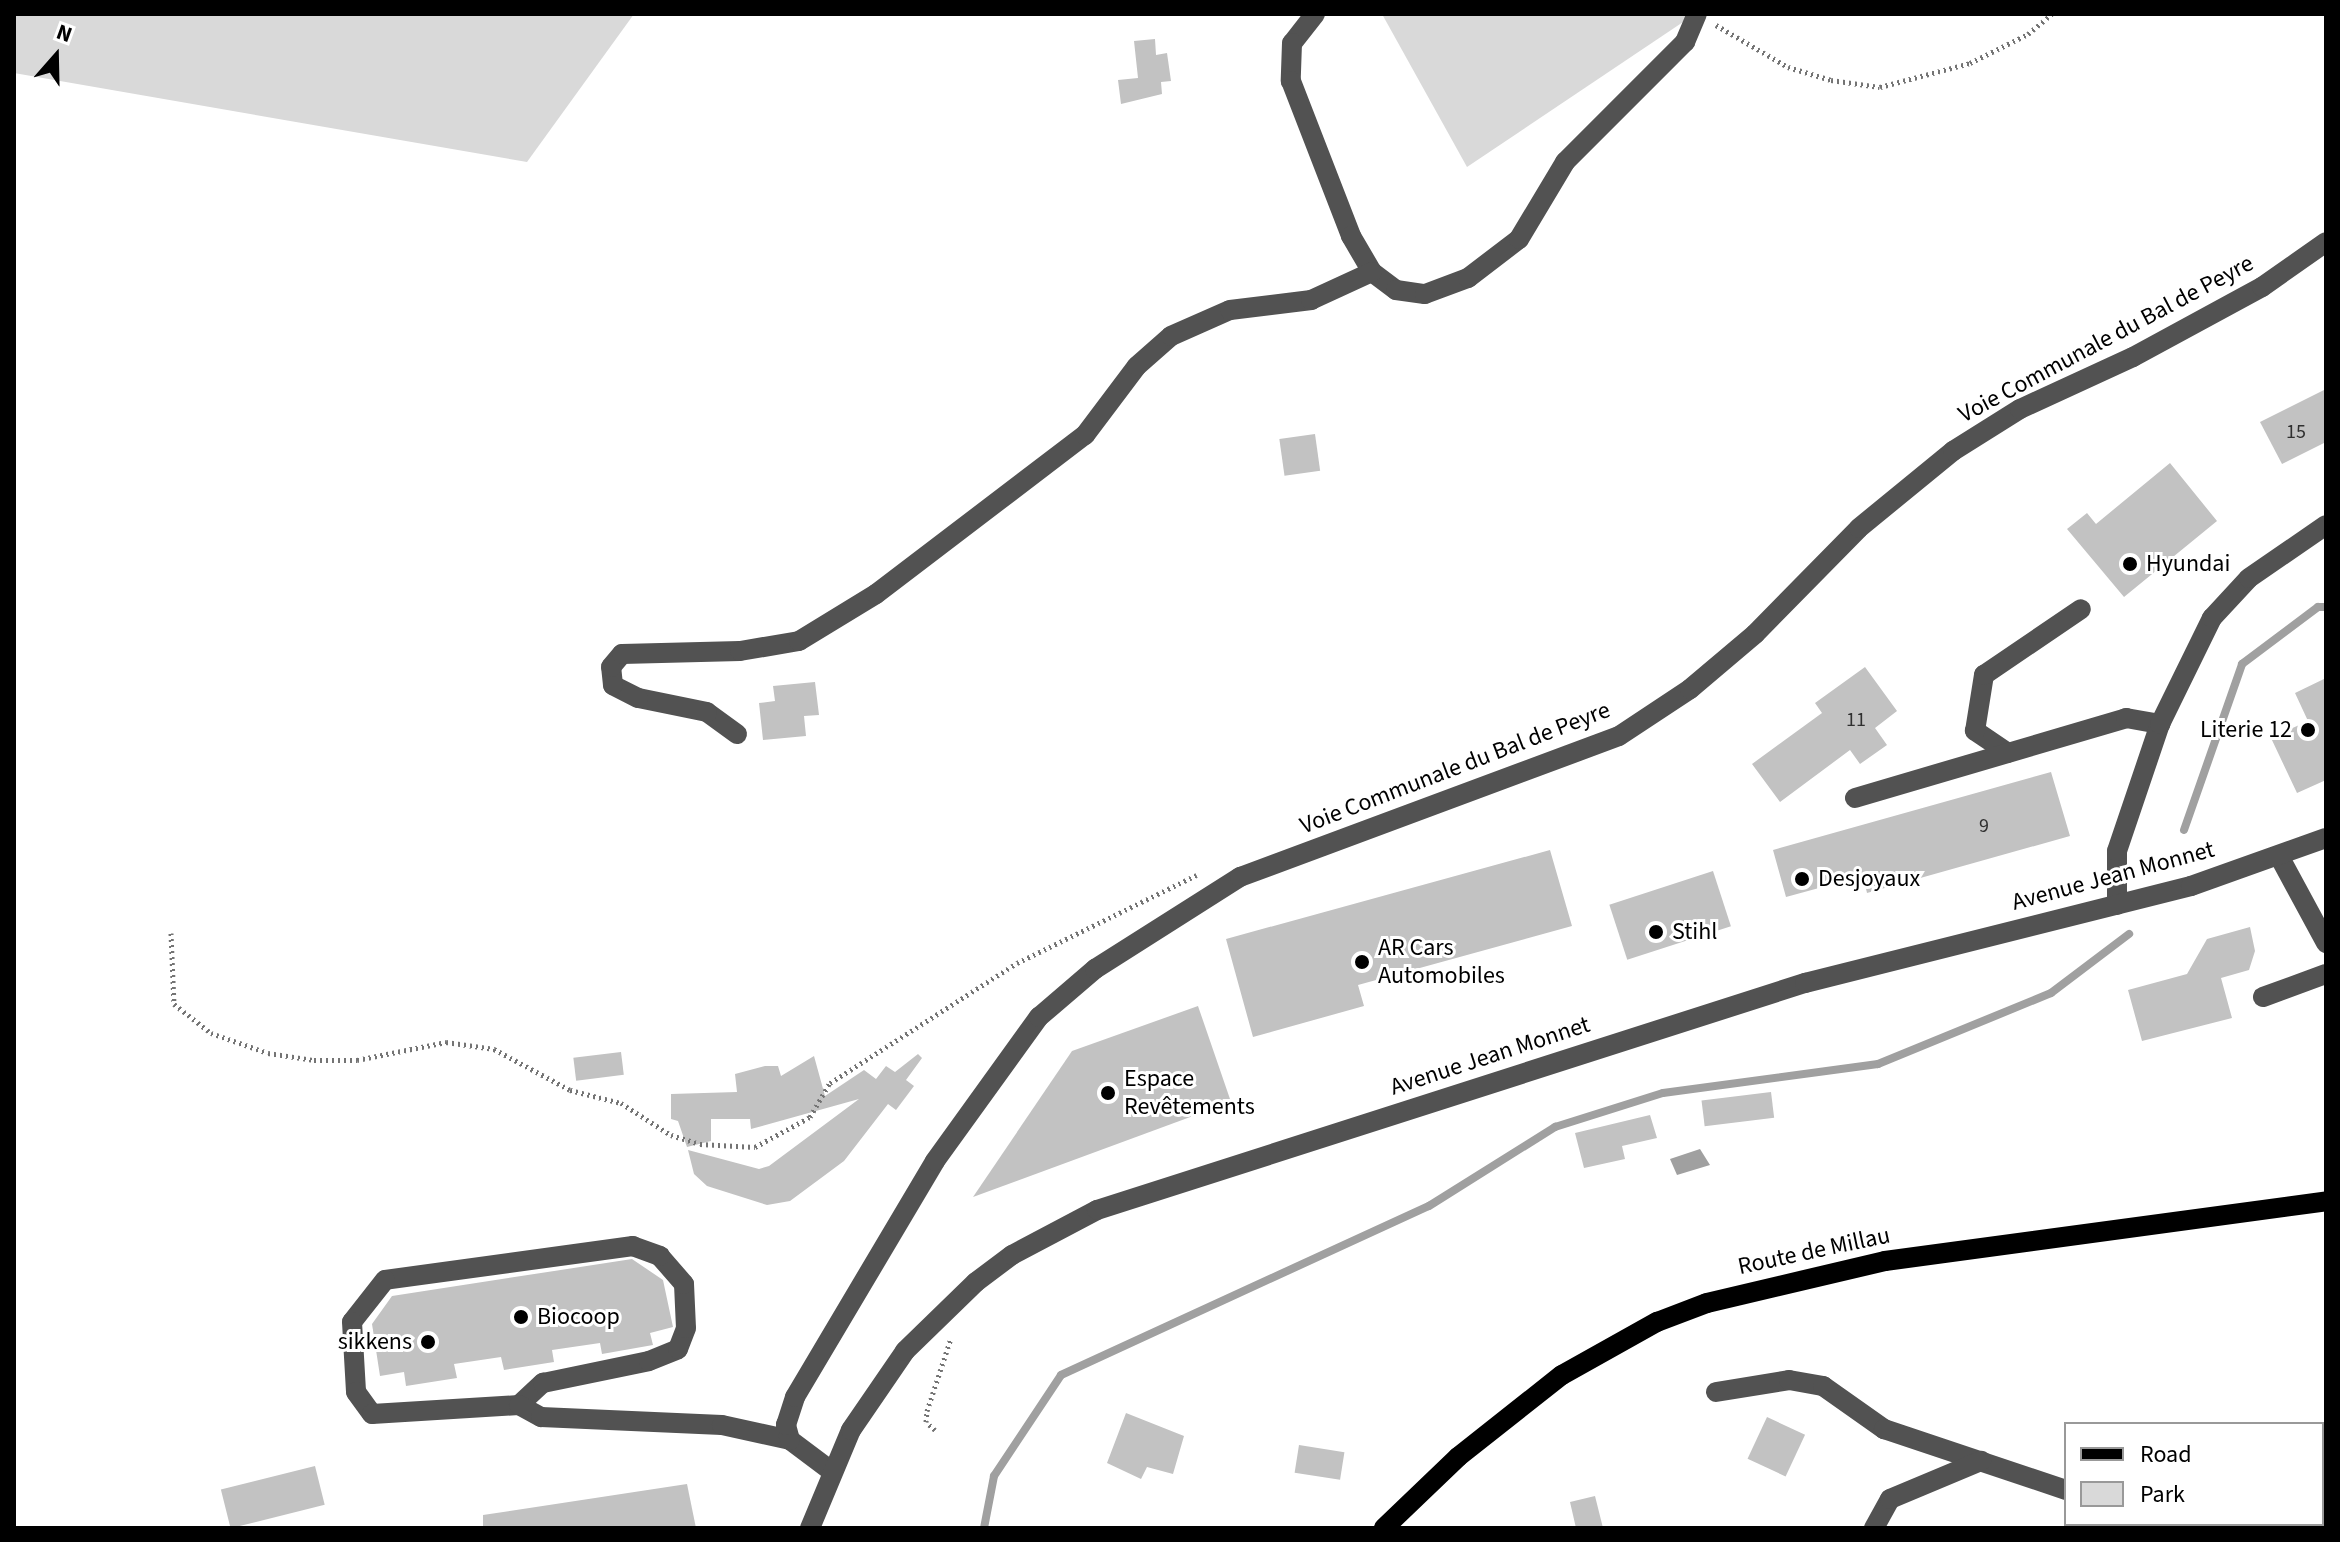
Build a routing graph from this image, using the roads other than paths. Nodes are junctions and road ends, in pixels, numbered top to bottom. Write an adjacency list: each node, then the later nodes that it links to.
1 (1315, 14): 4 (street)
2 (1697, 15): 4 (street)
3 (2326, 242): 20 (street, Voie Communale du Bal de Peyre)
4 (1372, 272): 8 (street)
5 (2326, 525): 7 (street)
6 (2081, 609): 9 (street)
7 (2160, 724): 9 (street); 13 (street)
8 (737, 734)
9 (2008, 753): 10 (street)
10 (1855, 798)
11 (2326, 838): 12 (street, Avenue Jean Monnet)
12 (2279, 856): 13 (street, Avenue Jean Monnet); 14 (street)
13 (2117, 905): 22 (street, Avenue Jean Monnet)
14 (2326, 943)
15 (2326, 974): 16 (street)
16 (2263, 997)
17 (2326, 1201): 25 (main road, Route de Millau)
18 (1716, 1392): 21 (street)
19 (519, 1405): 19 (street); 20 (street)
20 (790, 1440): 22 (street)
21 (1981, 1461): 23 (street); 26 (street)
22 (830, 1470): 24 (street, Avenue Jean Monnet)
23 (2064, 1489)
24 (810, 1528)
25 (1384, 1528)
26 (1874, 1528)

